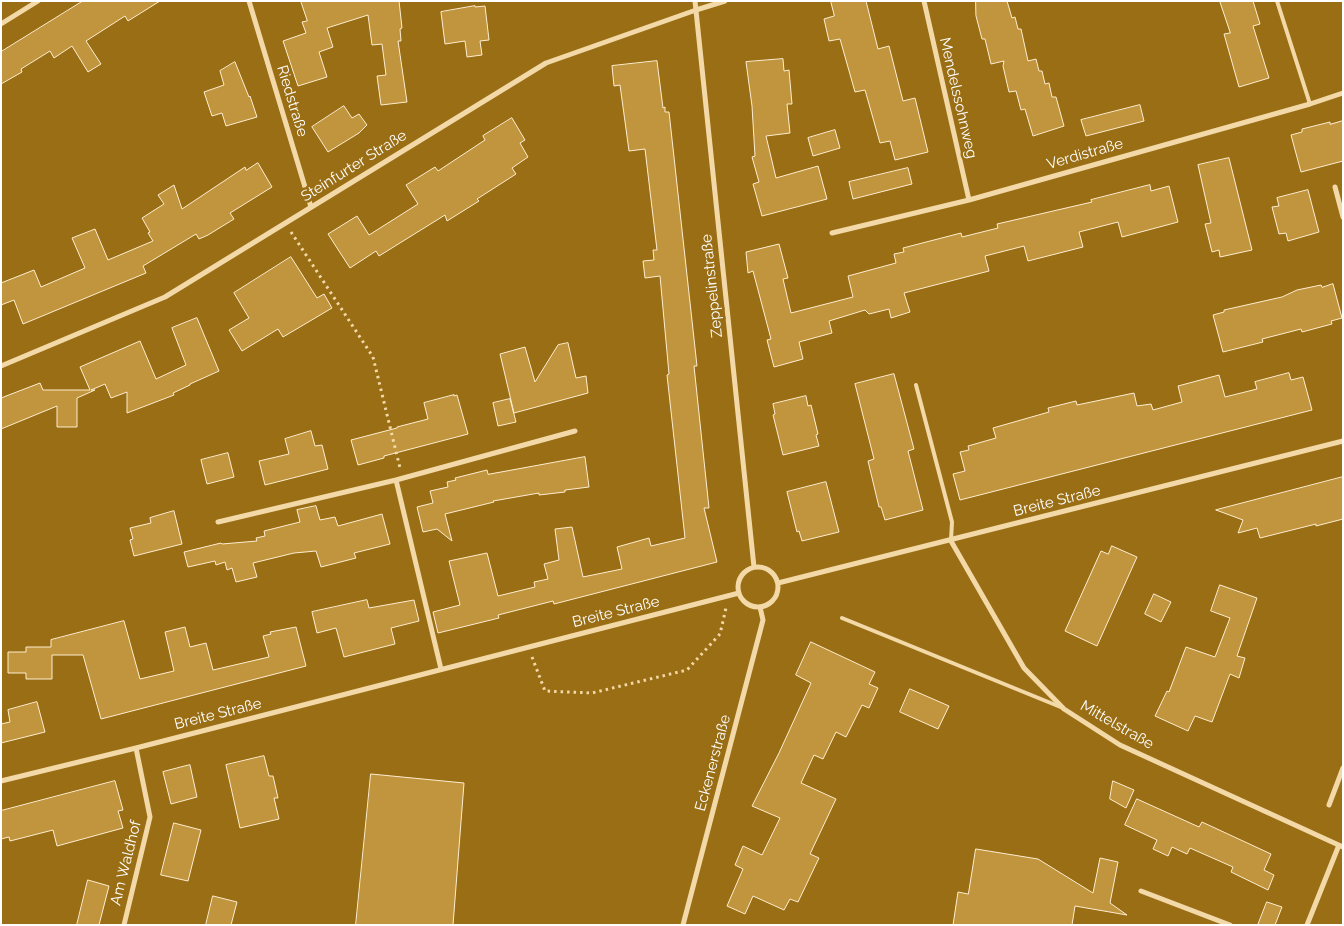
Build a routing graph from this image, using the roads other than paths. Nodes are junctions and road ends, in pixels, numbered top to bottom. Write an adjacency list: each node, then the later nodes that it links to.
1 (38, 1): 8 (street)
2 (249, 1): 13 (street, Riedstraße)
3 (695, 1): 7 (street, Zeppelinstraße)
4 (725, 1): 7 (street, Steinfurter Straße)
5 (924, 1): 12 (street, Mendelssohnweg)
6 (1277, 1): 10 (lane)
7 (696, 10): 13 (street, Steinfurter Straße); 23 (street, Zeppelinstraße)
8 (1, 24)
9 (1343, 93): 10 (street, Verdistraße)
10 (1310, 104): 12 (street, Verdistraße)
11 (1335, 187): 14 (street)
12 (969, 200): 15 (street, Verdistraße)
13 (311, 207): 16 (street, Steinfurter Straße)
14 (1343, 217)
15 (832, 234)
16 (1, 366)
17 (916, 385): 22 (lane)
18 (575, 431): 20 (street)
19 (1343, 441): 22 (street, Breite Straße)
20 (396, 480): 21 (street); 28 (street)
21 (218, 522)
22 (950, 541): 24 (street, Breite Straße); 29 (street, Mittelstraße)
23 (754, 567): 24 (street); 25 (street)
24 (778, 583): 26 (street)
25 (739, 593): 26 (street); 28 (street, Breite Straße)
26 (760, 607): 37 (street, Eckenerstraße)
27 (842, 618): 29 (lane)
28 (441, 669): 30 (street, Breite Straße)
29 (1064, 709): 34 (street, Mittelstraße)
30 (136, 748): 32 (street, Breite Straße); 36 (street, Am Waldhof)
31 (1343, 768): 33 (street)
32 (1, 781)
33 (1329, 805)
34 (1341, 846): 39 (street)
35 (1141, 891): 38 (street)
36 (124, 925)
37 (683, 925)
38 (1230, 925)
39 (1307, 925)

